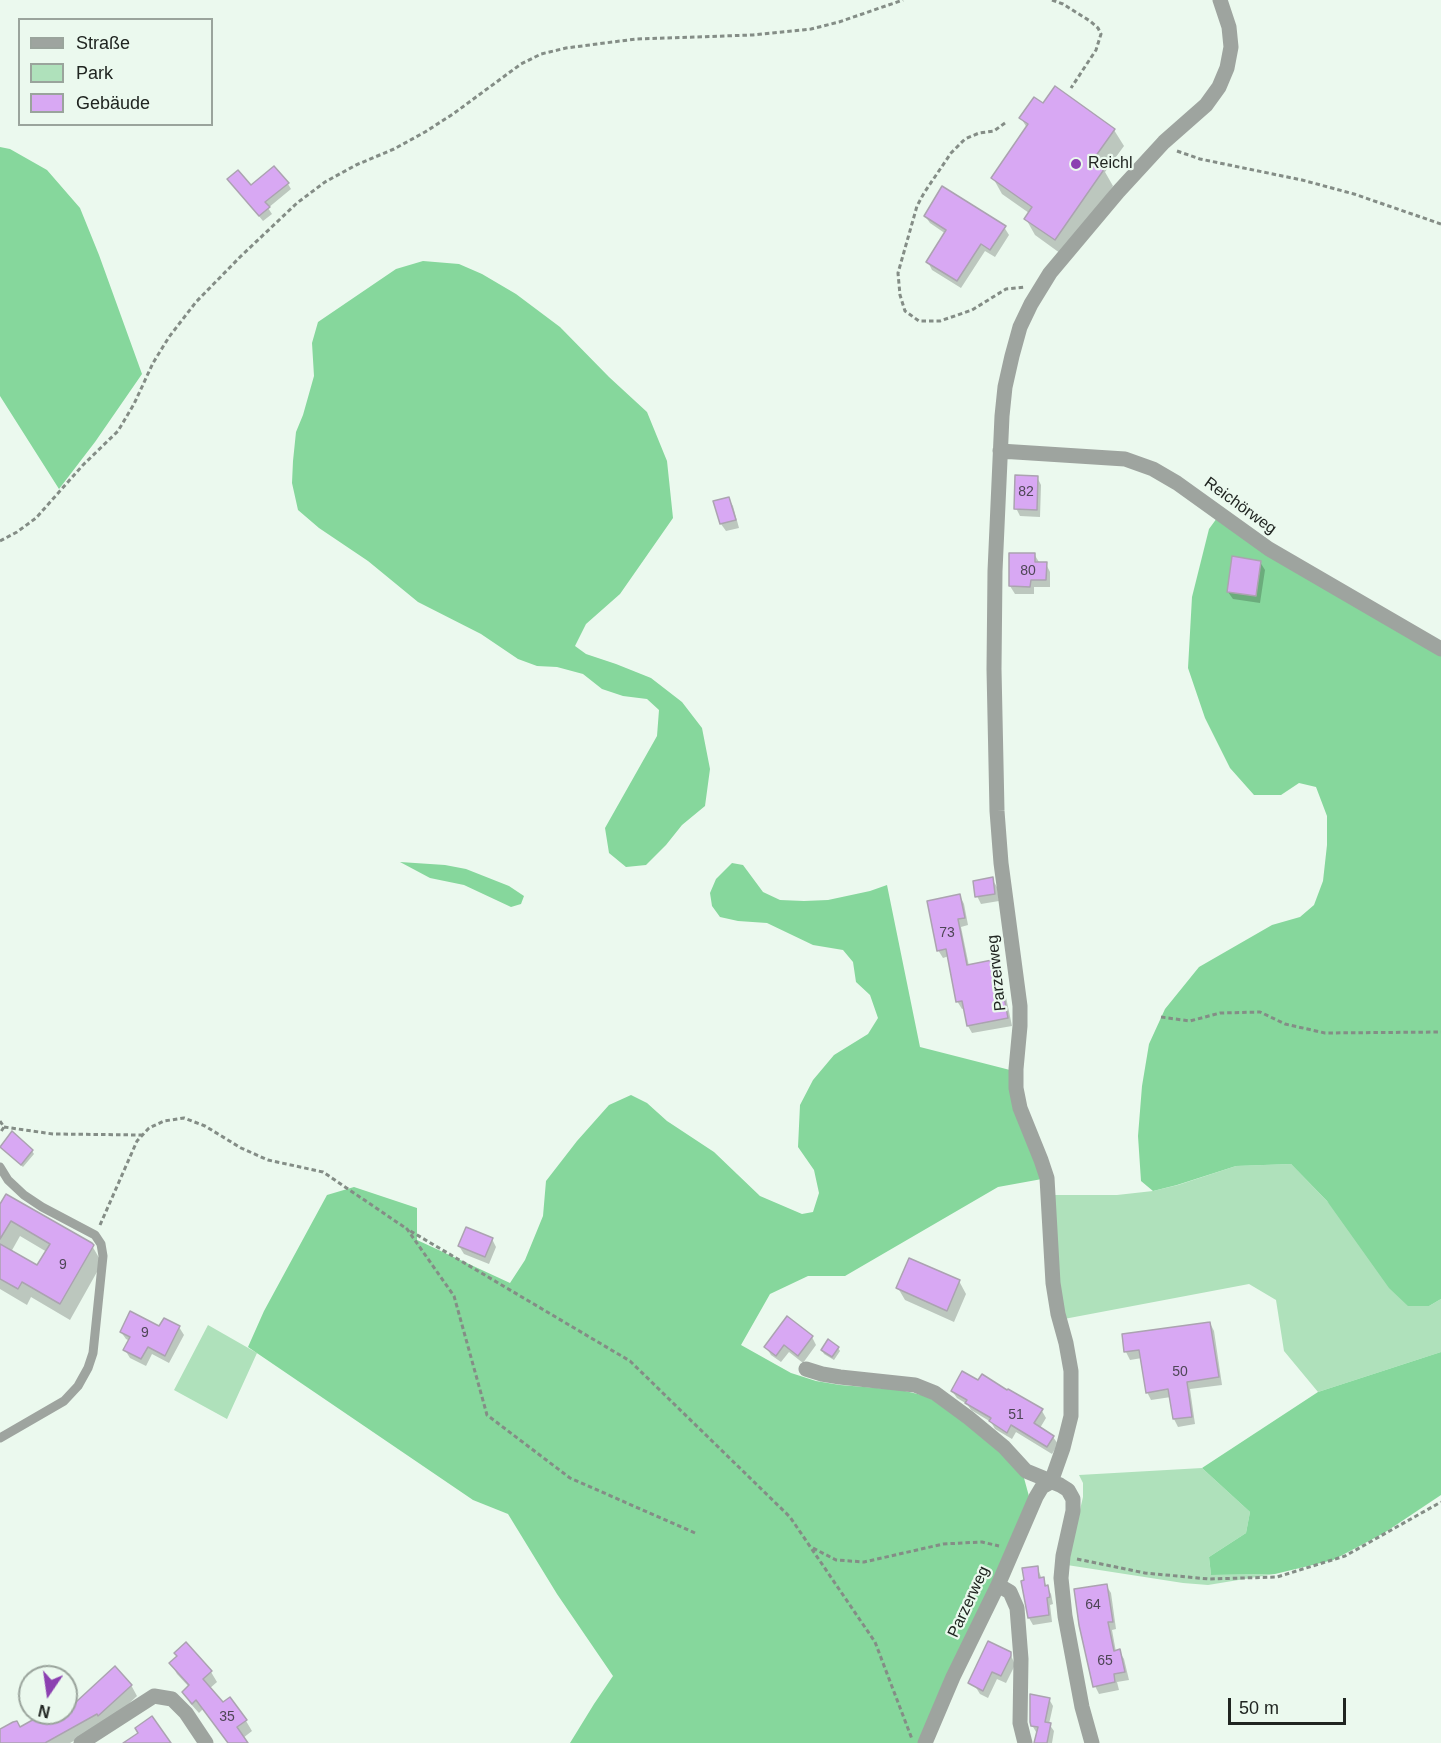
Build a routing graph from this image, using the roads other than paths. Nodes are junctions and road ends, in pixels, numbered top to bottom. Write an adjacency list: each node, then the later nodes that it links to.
1 (1220, 0): 2 (street, Parzerweg)
2 (1000, 450): 3 (street, Reichörweg); 7 (street, Parzerweg)
3 (1441, 649)
4 (0, 1167): 6 (lane)
5 (806, 1369): 7 (street)
6 (0, 1438)
7 (1050, 1482): 8 (street, Parzerweg); 13 (street)
8 (998, 1585): 11 (street, Parzerweg); 12 (street)
9 (81, 1743): 10 (street)
10 (206, 1743)
11 (925, 1743)
12 (1025, 1743)
13 (1092, 1743)

